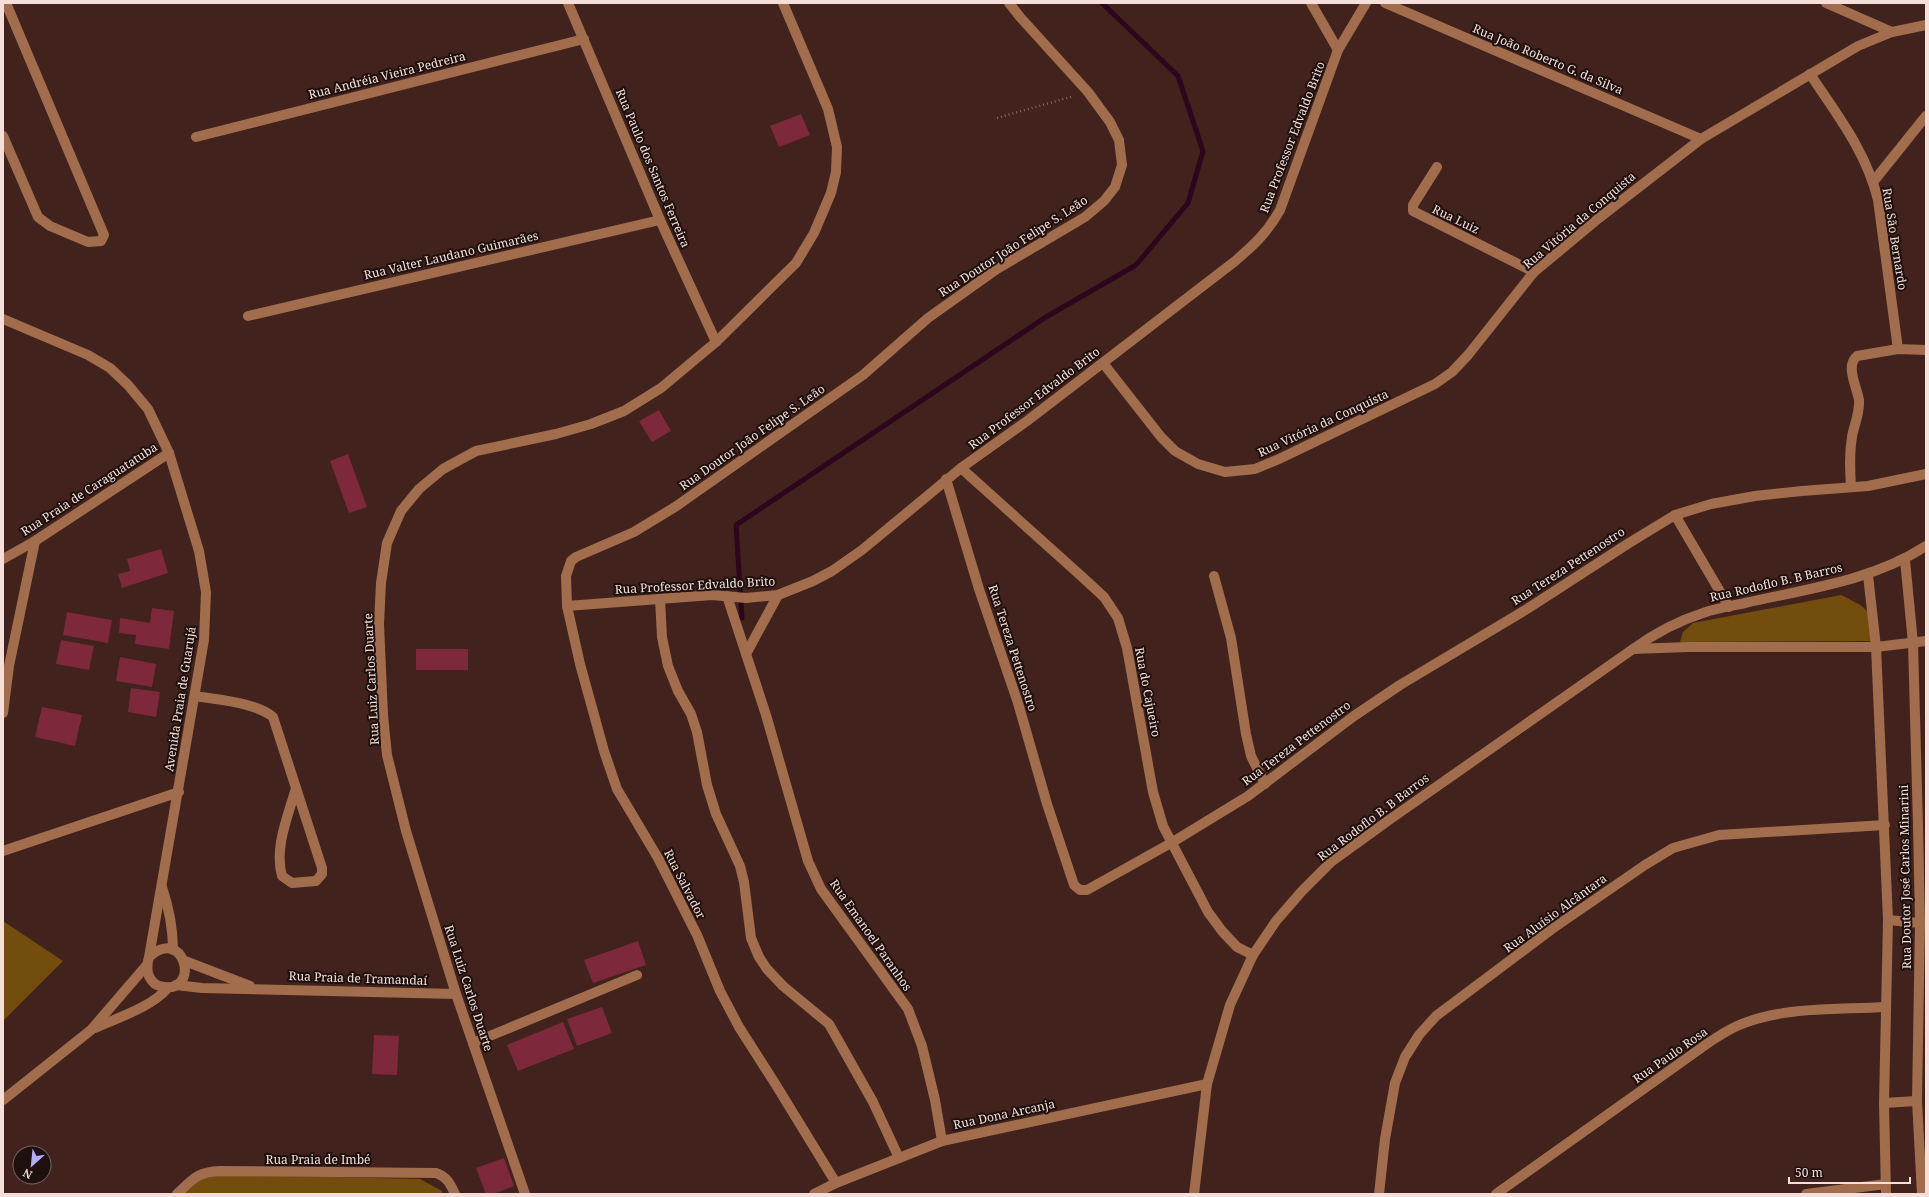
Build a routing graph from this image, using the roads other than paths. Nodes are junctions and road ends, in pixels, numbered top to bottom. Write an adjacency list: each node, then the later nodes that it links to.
1 (6, 3): 15 (street)
2 (568, 3): 11 (street, Rua Paulo dos Santos Ferreira)
3 (783, 3): 24 (street, Rua Luiz Carlos Duarte)
4 (1008, 3): 39 (street, Rua Doutor João Felipe S. Leão)
5 (1312, 3): 12 (street)
6 (1366, 3): 12 (street, Rua Professor Edvaldo Brito)
7 (1385, 3): 17 (street, Rua João Roberto G. da Silva)
8 (1826, 3): 10 (street)
9 (1926, 25): 10 (street, Rua Vitória da Conquista)
10 (1892, 32): 13 (street, Rua Vitória da Conquista)
11 (584, 39): 16 (street, Rua Andréia Vieira Pedreira); 20 (street, Rua Paulo dos Santos Ferreira)
12 (1338, 50): 27 (street, Rua Professor Edvaldo Brito)
13 (1810, 74): 17 (street, Rua Vitória da Conquista); 19 (street, Rua São Bernardo)
14 (1926, 116): 19 (street)
15 (3, 136)
16 (196, 137)
17 (1700, 139): 21 (street, Rua Vitória da Conquista)
18 (1437, 167): 21 (street, Rua Luiz)
19 (1873, 182): 25 (street, Rua São Bernardo)
20 (660, 220): 22 (street, Rua Valter Laudano Guimarães); 24 (street, Rua Paulo dos Santos Ferreira)
21 (1534, 272): 27 (street, Rua Vitória da Conquista)
22 (248, 316)
23 (3, 319): 28 (street, Avenida Praia de Guarujá)
24 (716, 342): 71 (street, Rua Luiz Carlos Duarte)
25 (1898, 350): 26 (street); 32 (street)
26 (1926, 350)
27 (1103, 363): 29 (street, Rua Professor Edvaldo Brito)
28 (169, 453): 34 (street, Rua Praia de Caraguatatuba); 52 (street, Avenida Praia de Guarujá)
29 (961, 468): 31 (street, Rua Professor Edvaldo Brito); 59 (street, Rua do Cajueiro)
30 (1926, 474): 32 (street, Rua Tereza Pettenostro)
31 (946, 479): 41 (street, Rua Professor Edvaldo Brito); 59 (street, Rua Tereza Pettenostro)
32 (1851, 487): 33 (street, Rua Tereza Pettenostro)
33 (1676, 515): 45 (street); 54 (street, Rua Tereza Pettenostro)
34 (34, 541): 36 (street, Rua Praia de Caraguatatuba); 51 (street)
35 (1926, 546): 37 (street, Rua Rodoflo B. B Barros)
36 (3, 559)
37 (1905, 560): 38 (street, Rua Rodoflo B. B Barros); 47 (street, Rua Doutor José Carlos Minarini)
38 (1868, 575): 45 (street, Rua Rodoflo B. B Barros); 48 (street, Rua Doutor José Carlos Minarini)
39 (566, 576): 44 (street, Rua Salvador)
40 (1214, 576): 54 (street)
41 (778, 595): 42 (street, Rua Professor Edvaldo Brito); 50 (street)
42 (727, 596): 43 (street, Rua Professor Edvaldo Brito); 50 (street, Rua Emanoel Paranhos)
43 (660, 600): 44 (street, Rua Professor Edvaldo Brito); 81 (street)
44 (567, 606): 82 (street, Rua Salvador)
45 (1729, 607): 49 (street, Rua Rodoflo B. B Barros)
46 (1926, 641): 47 (street)
47 (1913, 643): 48 (street); 58 (street, Rua Doutor José Carlos Minarini)
48 (1876, 648): 49 (street); 57 (street, Rua Doutor José Carlos Minarini)
49 (1634, 649): 65 (street, Rua Rodoflo B. B Barros)
50 (746, 654): 80 (street, Rua Emanoel Paranhos)
51 (6, 668): 53 (street)
52 (195, 696): 55 (street); 56 (street, Avenida Praia de Guarujá)
53 (3, 713)
54 (1265, 784): 59 (street, Rua Tereza Pettenostro)
55 (296, 788): 55 (street)
56 (179, 792): 60 (street); 61 (street, Avenida Praia de Guarujá)
57 (1885, 825): 62 (street, Rua Doutor José Carlos Minarini); 90 (street, Rua Aluísio Alcântara)
58 (1922, 825): 63 (street, Rua Doutor José Carlos Minarini)
59 (1171, 843): 65 (street, Rua do Cajueiro)
60 (3, 851)
61 (162, 887): 64 (street, Avenida Praia de Guarujá); 67 (street, Avenida Praia de Guarujá)
62 (1888, 920): 63 (street); 72 (street, Rua Doutor José Carlos Minarini)
63 (1920, 923): 73 (street, Rua Doutor José Carlos Minarini)
64 (173, 950): 66 (street); 67 (street)
65 (1253, 955): 76 (street, Rua Rodoflo B. B Barros)
66 (185, 961): 69 (street); 70 (street, Rua Praia de Tramandaí)
67 (148, 962): 69 (street); 74 (street)
68 (637, 975): 75 (street)
69 (172, 986): 70 (street, Rua Praia de Tramandaí); 74 (street)
70 (258, 988): 71 (street, Rua Praia de Tramandaí)
71 (456, 994): 75 (street, Rua Luiz Carlos Duarte)
72 (1885, 1007): 79 (street, Rua Doutor José Carlos Minarini); 91 (street, Rua Paulo Rosa)
73 (1922, 1008): 78 (street, Rua Doutor José Carlos Minarini)
74 (92, 1030): 77 (street)
75 (473, 1043): 87 (street, Rua Luiz Carlos Duarte)
76 (1207, 1084): 80 (street, Rua Dona Arcanja); 89 (street, Rua Rodoflo B. B Barros)
77 (3, 1100)
78 (1917, 1101): 79 (street); 84 (street, Rua Doutor José Carlos Minarini)
79 (1884, 1103): 83 (street, Rua Doutor José Carlos Minarini)
80 (942, 1140): 81 (street, Rua Dona Arcanja)
81 (899, 1158): 82 (street, Rua Dona Arcanja)
82 (836, 1183): 88 (street, Rua Dona Arcanja)
83 (1886, 1189): 92 (street)
84 (1924, 1192)
85 (177, 1194): 86 (street, Rua Praia de Imbé)
86 (455, 1194)
87 (525, 1194)
88 (814, 1194)
89 (1194, 1194)
90 (1378, 1194)
91 (1496, 1194)
92 (1806, 1194)

